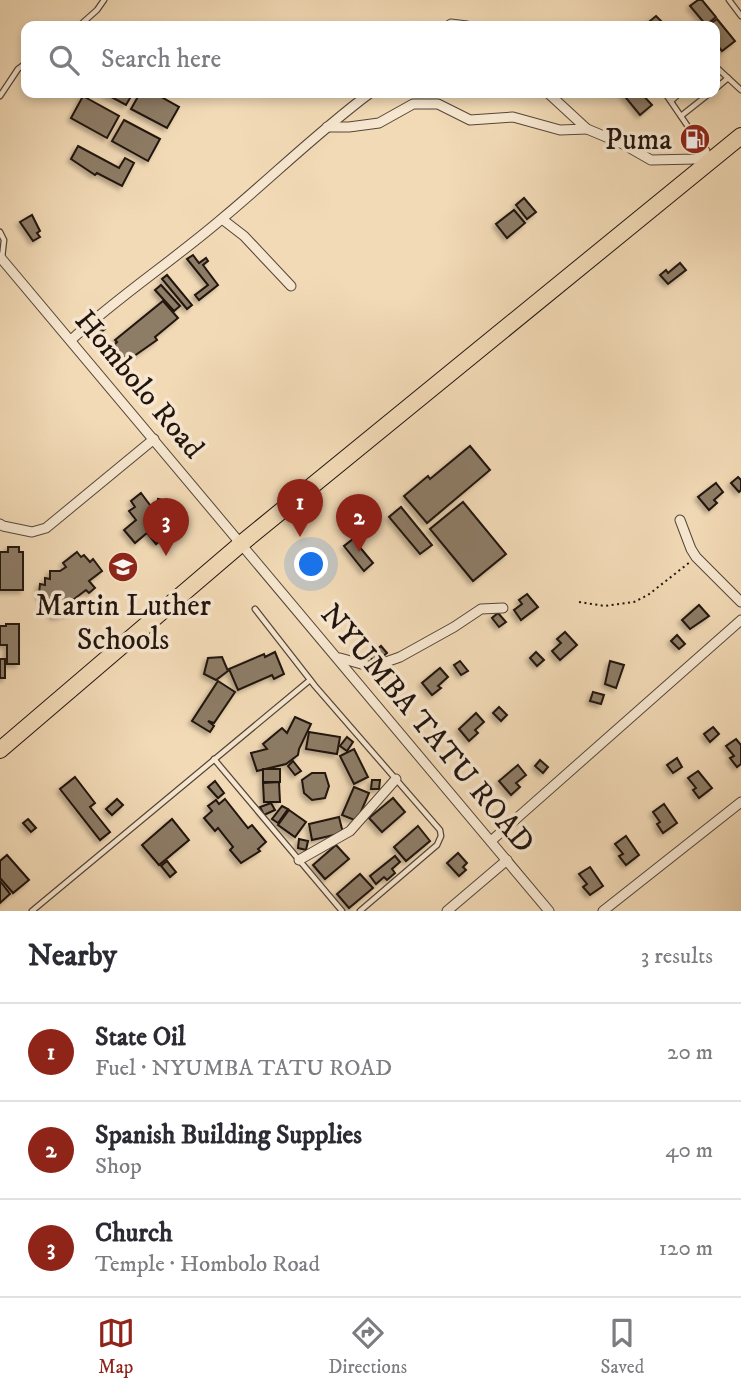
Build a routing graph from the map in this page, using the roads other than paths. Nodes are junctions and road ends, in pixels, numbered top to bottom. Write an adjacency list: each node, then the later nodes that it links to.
1 (104, 0): 4 (lane)
2 (729, 0): 3 (lane)
3 (741, 16)
4 (85, 21)
5 (21, 67): 10 (lane)
6 (720, 71): 7 (lane)
7 (728, 78): 8 (lane); 9 (lane)
8 (720, 85)
9 (741, 90)
10 (0, 96)
11 (364, 98): 18 (street)
12 (553, 98): 19 (street)
13 (669, 98): 16 (lane)
14 (674, 98): 16 (lane)
15 (704, 98): 17 (lane)
16 (671, 101): 17 (lane)
17 (681, 116): 21 (lane)
18 (327, 127): 19 (street); 22 (street)
19 (587, 129): 21 (street)
20 (741, 136): 21 (highway)
21 (708, 155): 30 (highway)
22 (222, 219): 25 (street); 26 (street)
23 (0, 232): 24 (lane)
24 (1, 258): 26 (street, Hombolo Road)
25 (291, 286)
26 (71, 340): 27 (street, Hombolo Road)
27 (154, 439): 29 (street); 30 (street, Hombolo Road)
28 (680, 520): 31 (street)
29 (0, 524)
30 (242, 543): 35 (street, NYUMBA TATU ROAD); 37 (highway)
31 (741, 602)
32 (503, 608): 35 (street)
33 (255, 609): 36 (lane)
34 (741, 620): 41 (street)
35 (338, 658): 41 (street, NYUMBA TATU ROAD)
36 (310, 680): 38 (lane); 39 (lane)
37 (0, 750)
38 (214, 760): 42 (lane); 44 (lane)
39 (396, 779): 42 (street); 46 (lane)
40 (741, 802): 49 (street)
41 (491, 841): 43 (street, NYUMBA TATU ROAD)
42 (299, 860): 45 (lane)
43 (507, 860): 47 (street); 48 (street, NYUMBA TATU ROAD)
44 (32, 911)
45 (342, 911)
46 (360, 911)
47 (447, 911)
48 (549, 911)
49 (603, 911)

